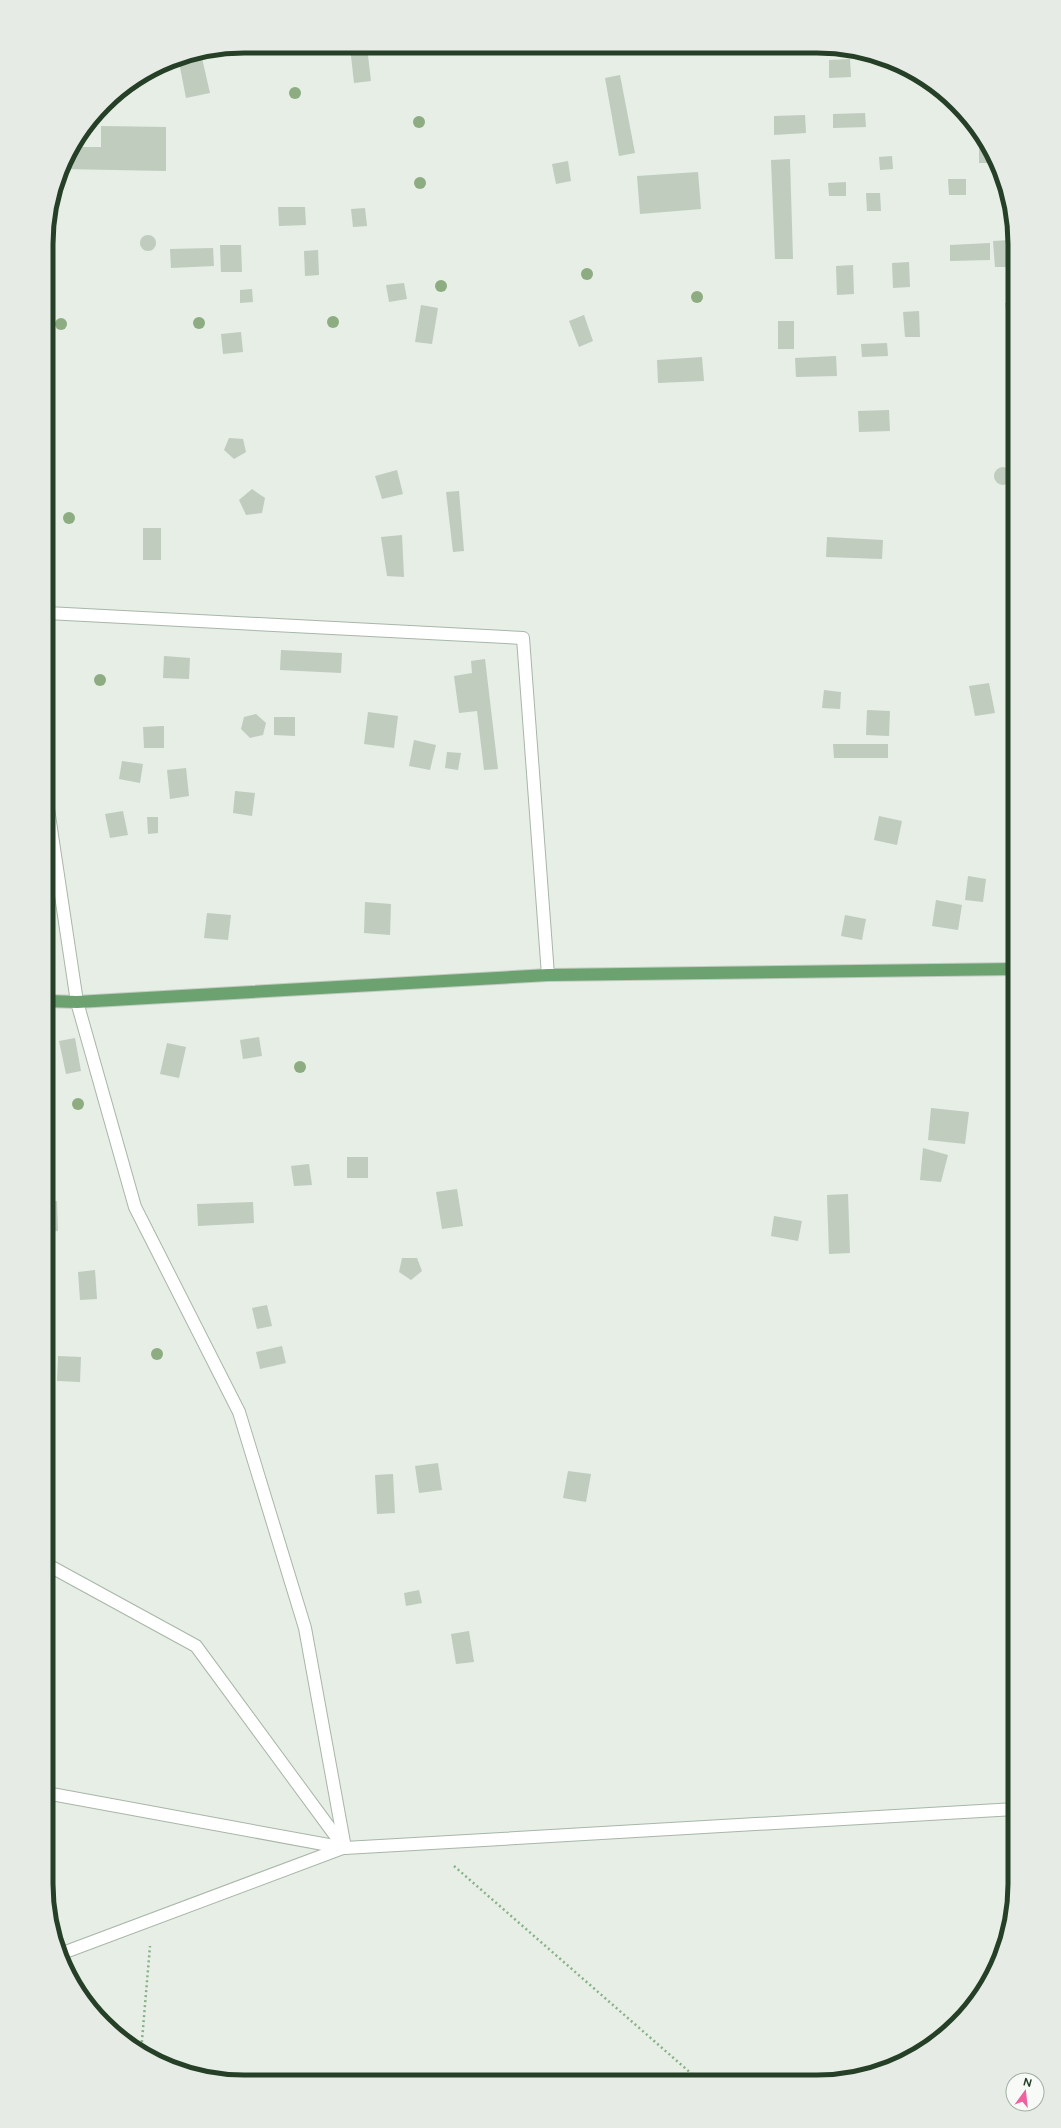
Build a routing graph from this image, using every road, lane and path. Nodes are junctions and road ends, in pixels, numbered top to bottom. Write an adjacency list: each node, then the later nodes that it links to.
1 (53, 613): 4 (street)
2 (53, 842): 6 (street)
3 (1008, 969): 4 (main road)
4 (548, 975): 6 (main road)
5 (53, 1002): 6 (main road)
6 (77, 1002): 11 (street)
7 (53, 1568): 11 (street)
8 (53, 1794): 11 (street)
9 (1008, 1809): 10 (street)
10 (428, 1843): 11 (street); 15 (path)
11 (344, 1848): 12 (street)
12 (152, 1920): 13 (street); 14 (path)
13 (66, 1952)
14 (142, 2046)
15 (693, 2075)

